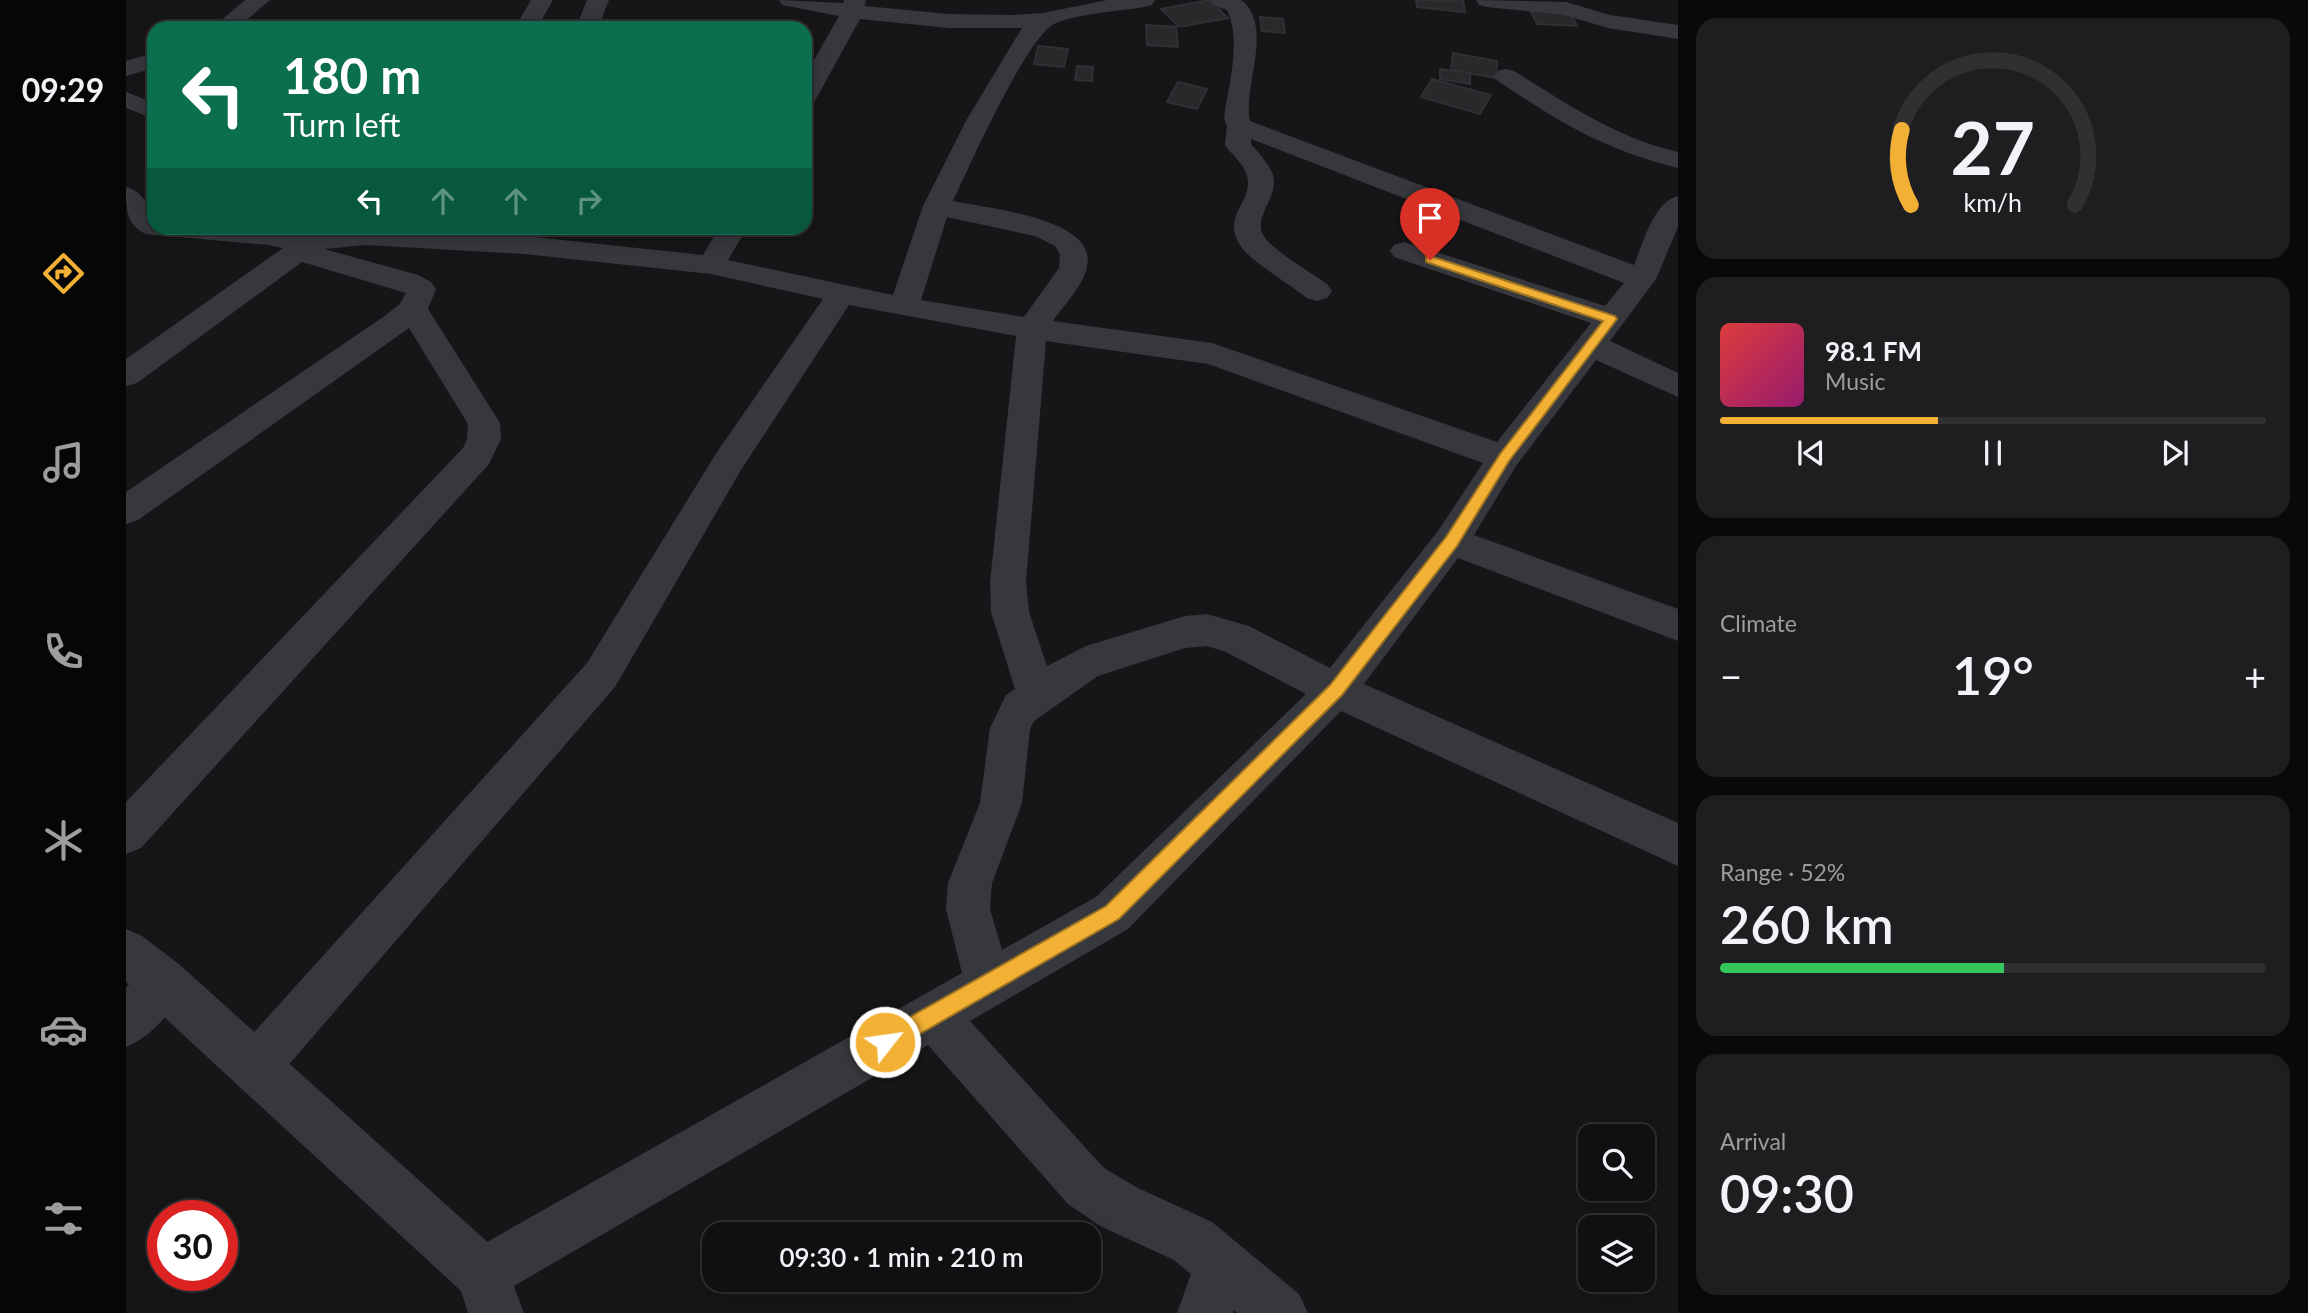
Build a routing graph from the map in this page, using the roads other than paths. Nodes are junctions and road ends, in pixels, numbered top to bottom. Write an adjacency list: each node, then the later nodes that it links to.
1 (259, 0): 10 (street)
2 (542, 0): 11 (street)
3 (598, 0): 12 (street)
4 (790, 0): 8 (street)
5 (1144, 0): 9 (street)
6 (1222, 0): 20 (street)
7 (1487, 0): 13 (street)
8 (853, 6): 9 (street); 17 (street)
9 (1045, 20): 24 (street)
10 (232, 21)
11 (530, 21)
12 (590, 21)
13 (1678, 33)
14 (147, 62): 15 (street)
15 (126, 69)
16 (1506, 76): 21 (street)
17 (812, 84)
18 (126, 99): 19 (street)
19 (147, 109)
20 (1240, 126): 31 (street); 32 (street)
21 (1678, 160)
22 (126, 195): 25 (street)
23 (1678, 204): 31 (street)
24 (937, 206): 34 (street); 36 (street)
25 (147, 224)
26 (255, 235): 28 (street)
27 (729, 235): 30 (street)
28 (309, 242): 30 (street); 35 (street); 38 (street)
29 (1404, 251): 37 (street)
30 (712, 265): 33 (street)
31 (1642, 279): 37 (street)
32 (1317, 291)
33 (841, 294): 34 (street); 53 (street)
34 (904, 307): 36 (street)
35 (412, 309): 41 (street); 46 (street)
36 (1032, 328): 40 (street); 45 (street)
37 (1601, 332): 39 (street); 40 (street)
38 (126, 375)
39 (1678, 386)
40 (1504, 457): 42 (street)
41 (126, 510)
42 (1451, 541): 43 (street); 44 (street)
43 (1678, 625)
44 (1336, 690): 45 (street); 47 (street); 50 (street)
45 (1037, 695): 50 (street)
46 (126, 833)
47 (1678, 845)
48 (126, 951): 49 (street)
49 (163, 982): 52 (street); 53 (street)
50 (988, 984): 51 (street)
51 (933, 1015): 54 (street); 55 (street)
52 (126, 1023)
53 (256, 1066): 55 (street)
54 (1222, 1263): 56 (street); 57 (street)
55 (489, 1294)
56 (1205, 1313)
57 (1280, 1313)

